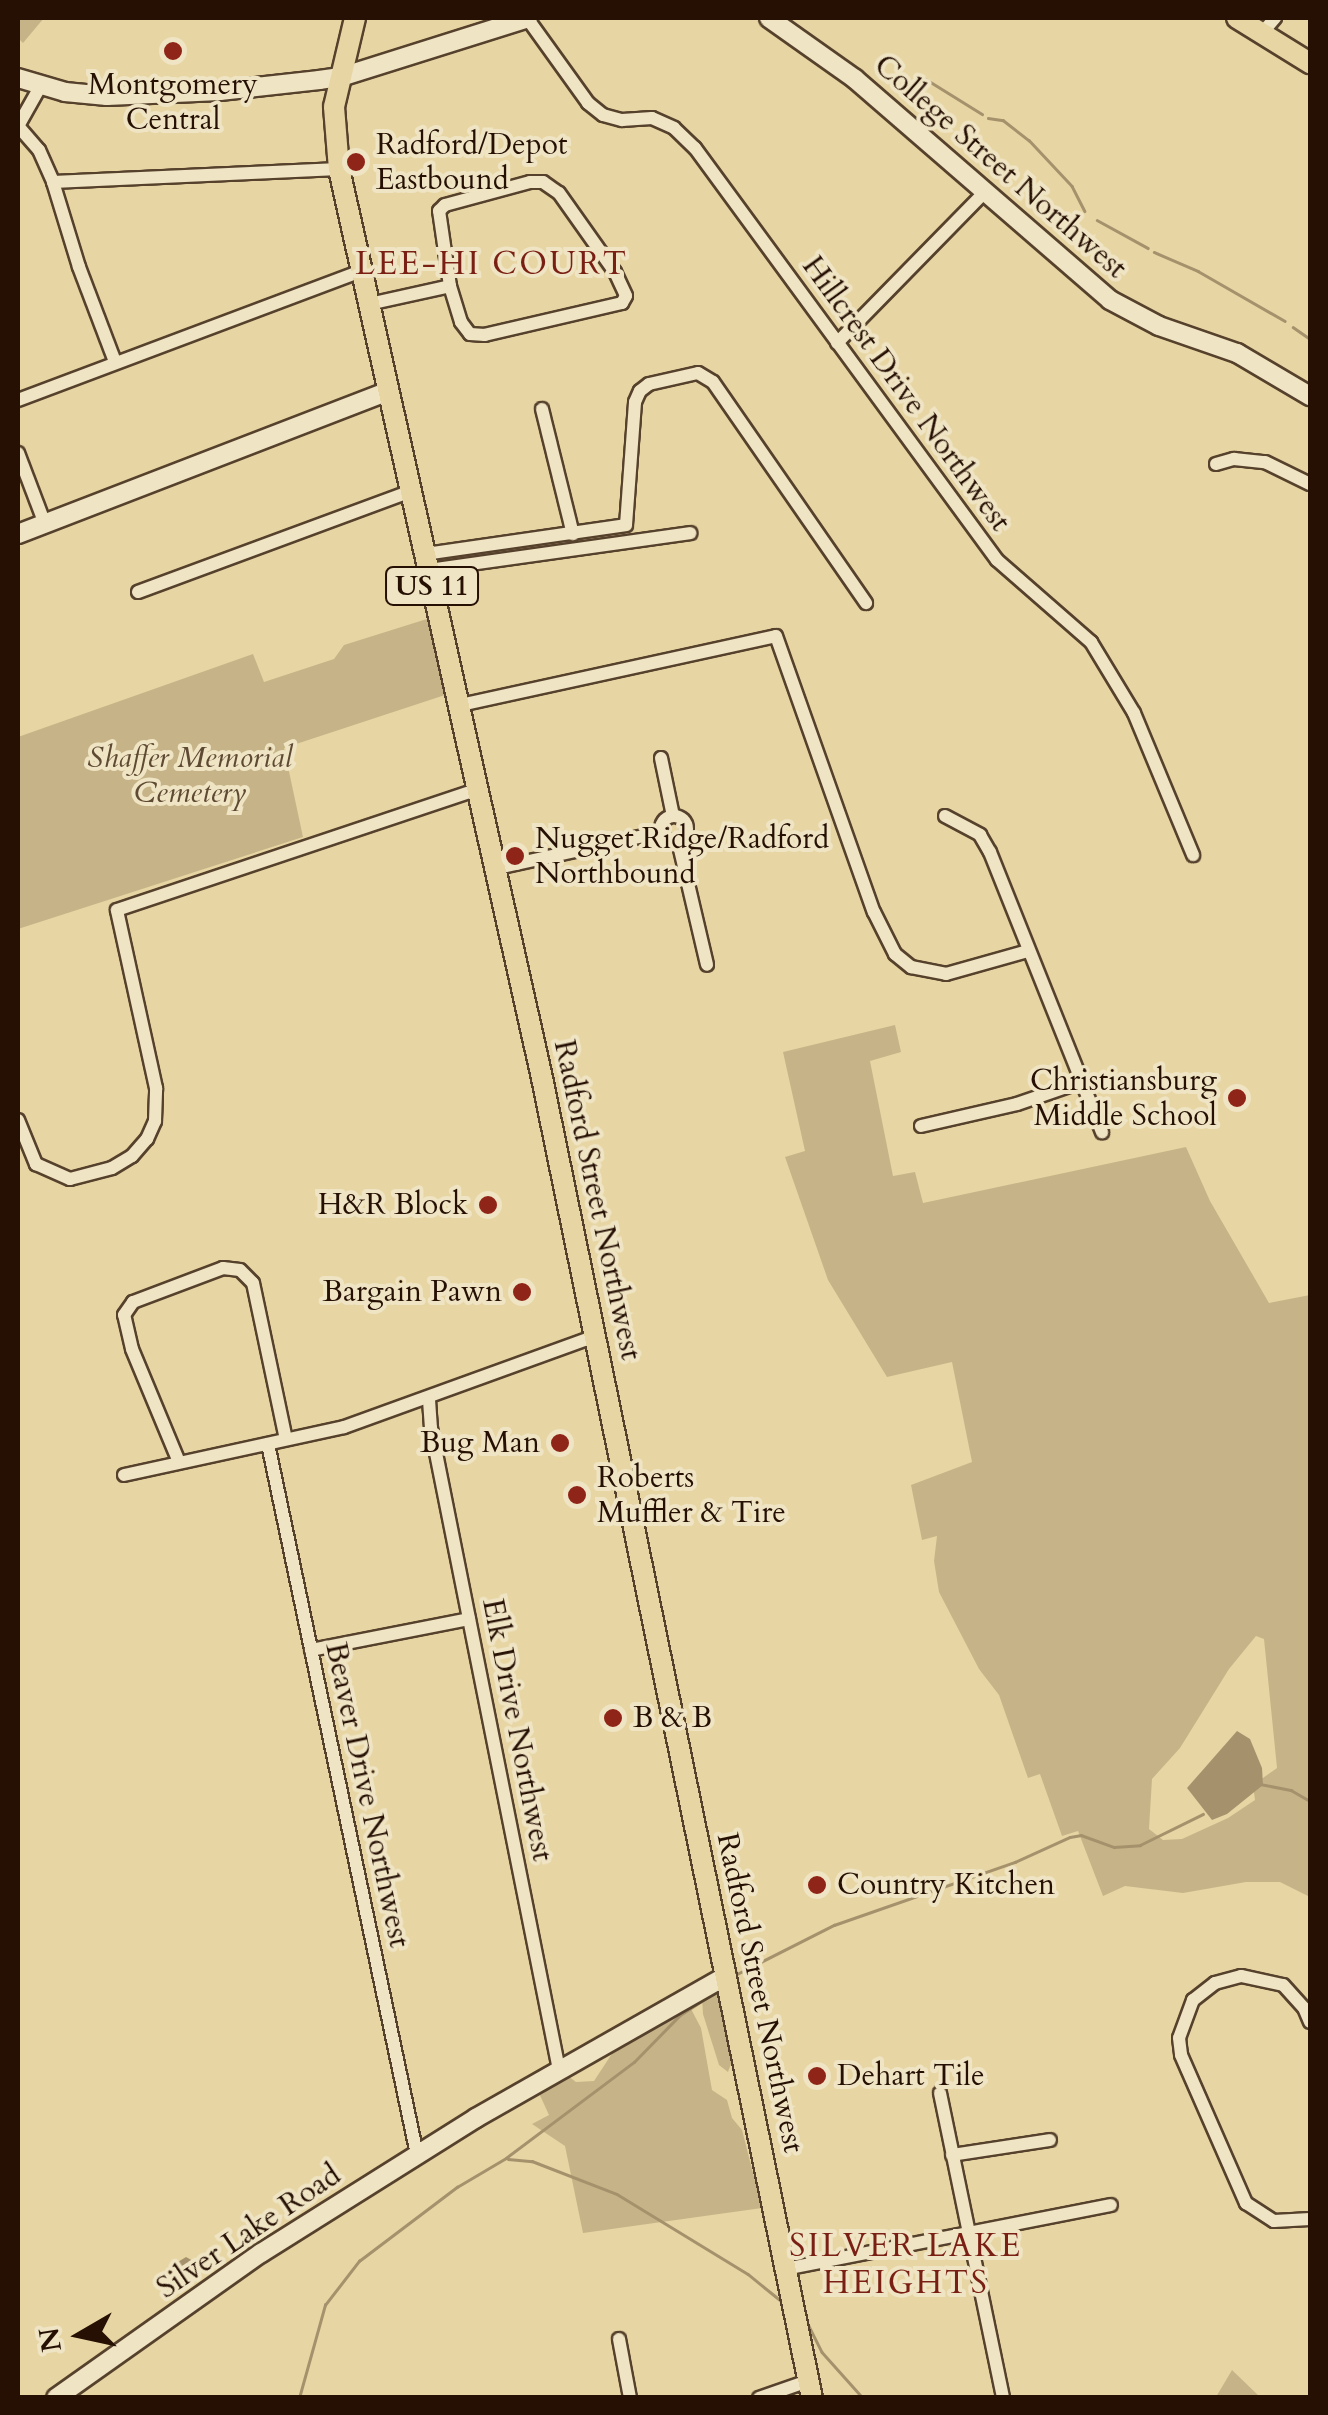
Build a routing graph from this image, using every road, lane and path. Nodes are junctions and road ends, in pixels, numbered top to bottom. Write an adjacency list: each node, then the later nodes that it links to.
1 (355, 18): 8 (main road, Radford Street Northwest / US 11)
2 (527, 18): 8 (street); 17 (street, Hillcrest Drive Northwest)
3 (769, 18): 13 (street, College Street Northwest)
4 (1237, 18): 5 (main road)
5 (1269, 25): 6 (main road)
6 (1310, 63)
7 (18, 78): 9 (street)
8 (341, 78): 9 (street); 11 (main road, Radford Street Northwest / US 11)
9 (40, 87): 10 (street)
10 (18, 126): 12 (street)
11 (338, 170): 12 (street); 14 (main road, Radford Street Northwest / US 11)
12 (53, 182): 18 (street)
13 (983, 194): 17 (street); 20 (street, College Street Northwest)
14 (361, 271): 16 (main road, Radford Street Northwest / US 11); 18 (street)
15 (450, 286): 15 (street); 16 (street)
16 (369, 304): 19 (main road, Radford Street Northwest / US 11)
17 (837, 342): 41 (street, Hillcrest Drive Northwest)
18 (115, 362): 21 (street)
19 (388, 391): 26 (main road, Radford Street Northwest / US 11); 27 (street)
20 (1310, 396)
21 (18, 400)
22 (542, 409): 30 (street)
23 (18, 453): 27 (street)
24 (1216, 464): 25 (street)
25 (1310, 484)
26 (410, 492): 31 (main road, Radford Street Northwest / US 11); 32 (street)
27 (45, 524): 29 (street)
28 (690, 533): 31 (street)
29 (18, 534)
30 (573, 534): 31 (street); 33 (street)
31 (427, 562): 34 (main road, Radford Street Northwest / US 11)
32 (138, 592)
33 (866, 603)
34 (460, 705): 36 (main road, Radford Street Northwest / US 11); 43 (street)
35 (660, 758): 37 (street)
36 (479, 789): 42 (main road, Radford Street Northwest / US 11); 46 (street)
37 (673, 816): 39 (street); 40 (street)
38 (944, 816): 43 (street)
39 (662, 832): 40 (street); 42 (street)
40 (678, 841): 44 (street)
41 (1194, 855)
42 (497, 868): 49 (main road, Radford Street Northwest / US 11)
43 (1028, 951): 45 (street)
44 (707, 965)
45 (1081, 1082): 47 (street); 48 (street)
46 (18, 1120)
47 (921, 1126)
48 (1102, 1132)
49 (595, 1336): 50 (street); 57 (main road, Radford Street Northwest / US 11)
50 (430, 1400): 51 (street); 55 (street, Elk Drive Northwest)
51 (286, 1439): 52 (street); 53 (street)
52 (268, 1444): 53 (street); 56 (street, Beaver Drive Northwest)
53 (179, 1462): 54 (street)
54 (124, 1475)
55 (469, 1620): 56 (street); 59 (street, Elk Drive Northwest)
56 (311, 1650): 62 (street, Beaver Drive Northwest)
57 (726, 1976): 59 (street, Silver Lake Road); 67 (main road, Radford Street Northwest / US 11)
58 (1310, 2022): 65 (street)
59 (559, 2070): 62 (street, Silver Lake Road)
60 (940, 2093): 63 (street)
61 (1050, 2140): 63 (street)
62 (417, 2155): 70 (street, Silver Lake Road)
63 (952, 2155): 66 (street)
64 (1111, 2206): 66 (street)
65 (1310, 2219)
66 (968, 2234): 67 (street); 73 (street)
67 (785, 2269): 69 (main road, Radford Street Northwest / US 11)
68 (619, 2339): 71 (street)
69 (810, 2389): 72 (street)
70 (56, 2398)
71 (630, 2398)
72 (759, 2398)
73 (1002, 2398)

